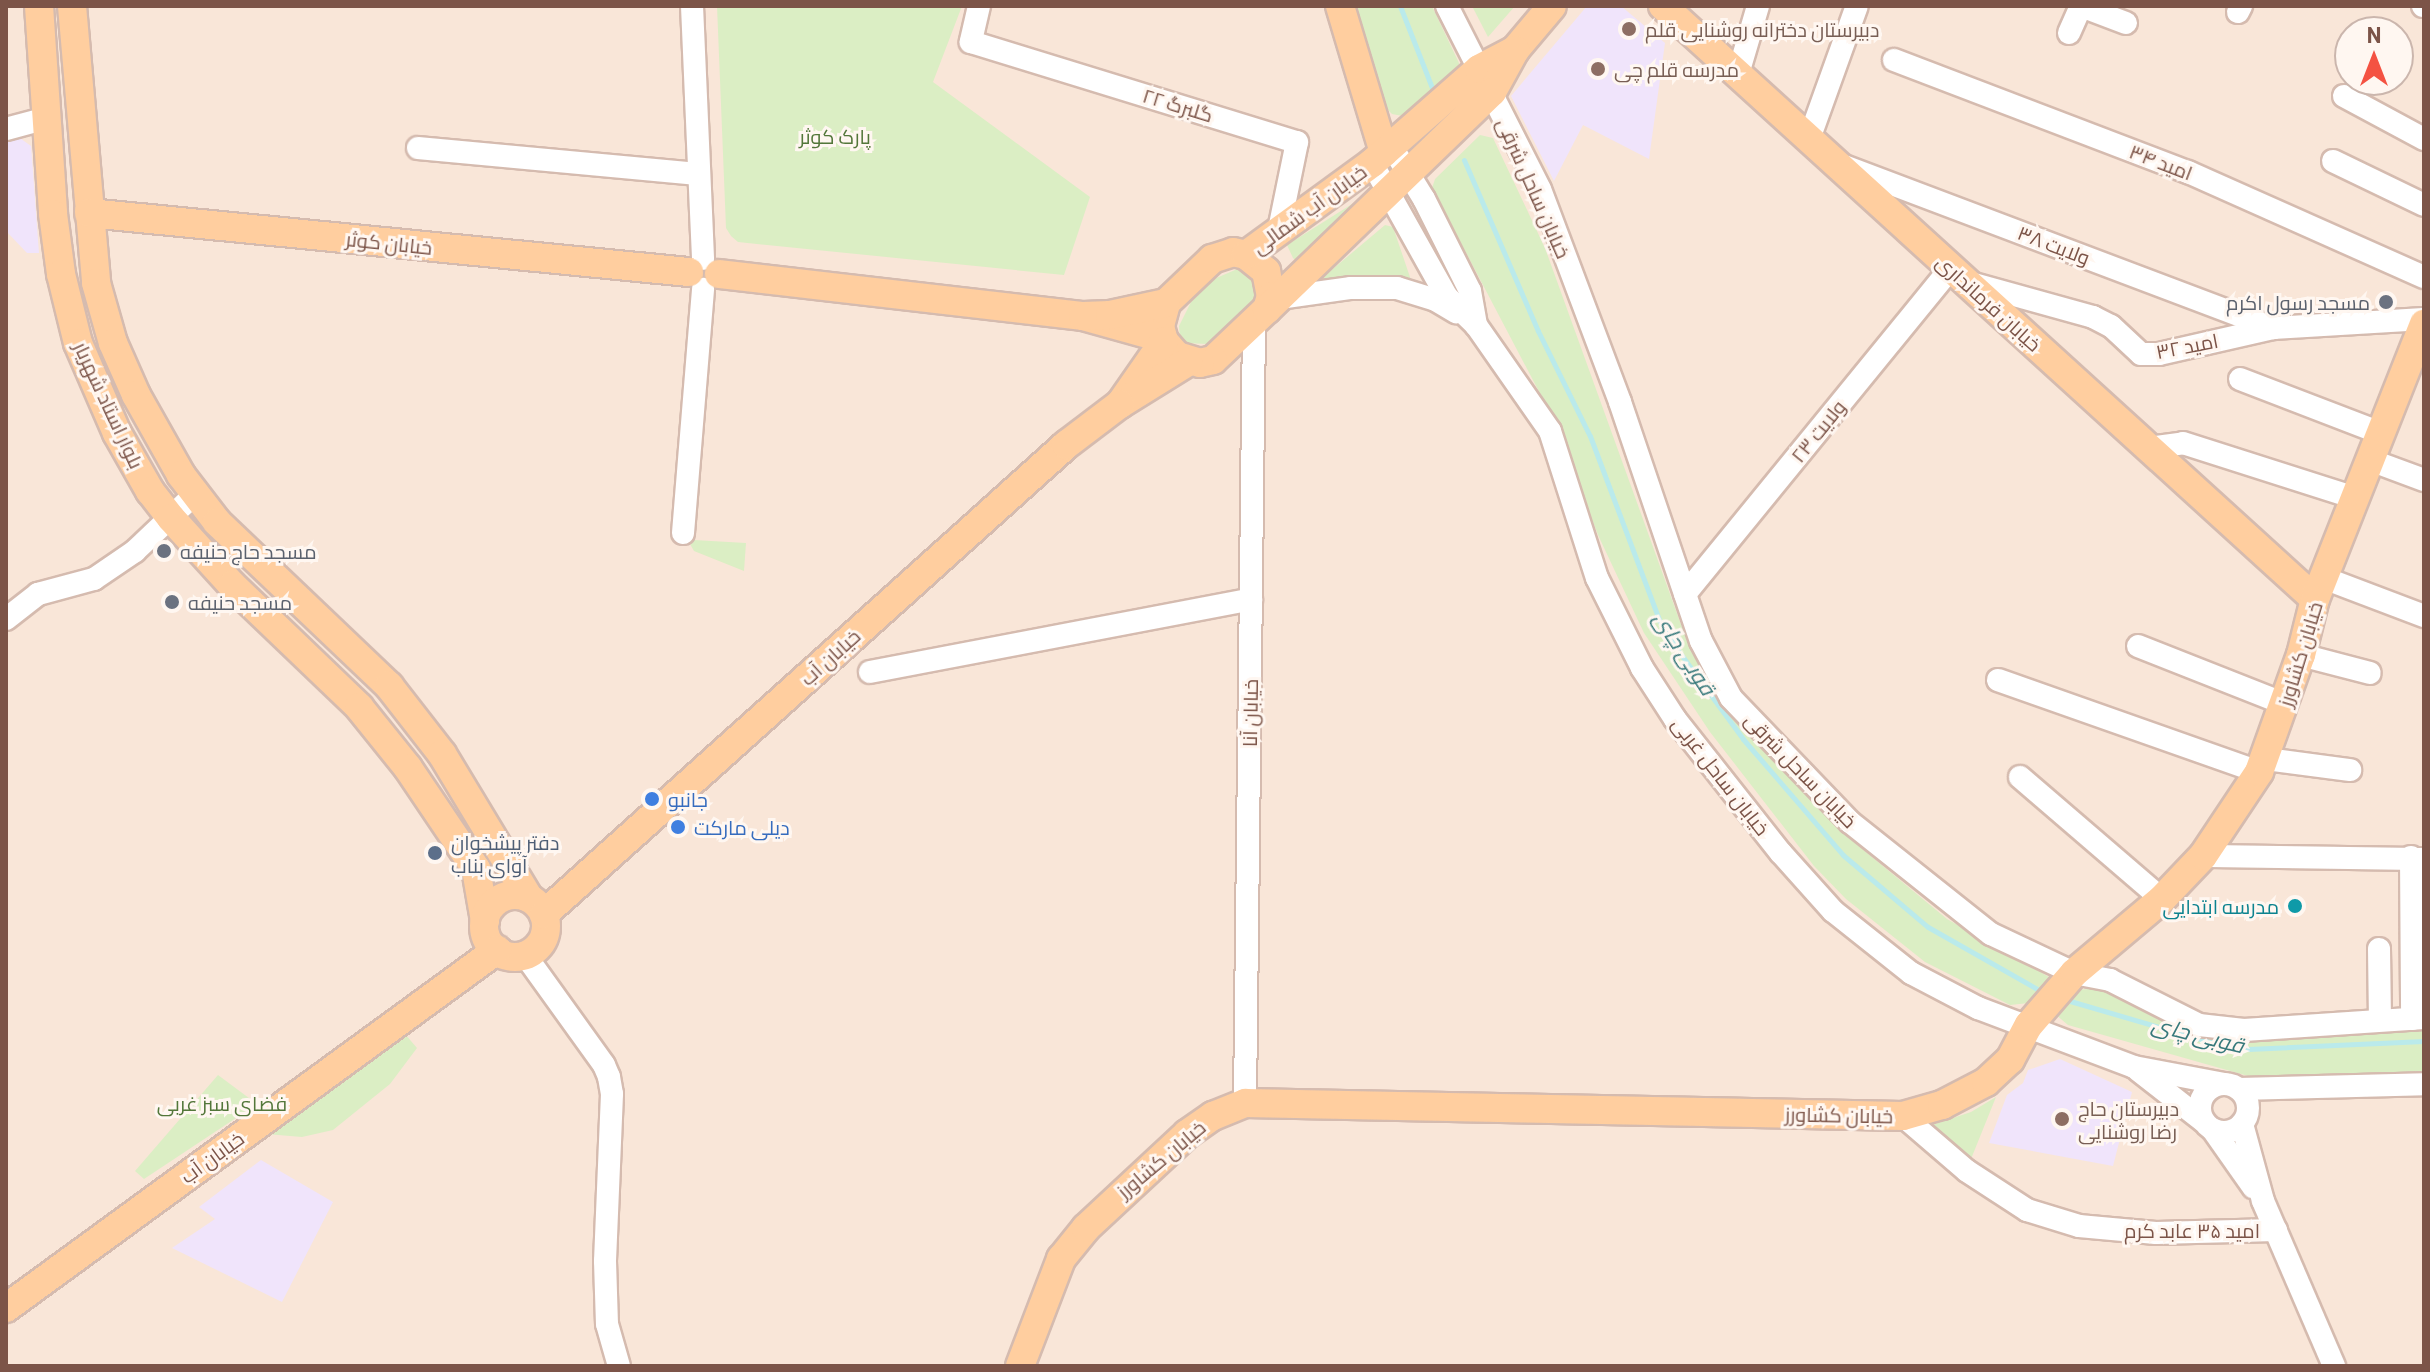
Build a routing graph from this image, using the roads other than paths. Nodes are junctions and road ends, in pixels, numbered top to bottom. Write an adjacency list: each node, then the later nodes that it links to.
1 (39, 6): 19 (main road, بلوار استاد شهریار)
2 (72, 6): 30 (main road, بلوار استاد شهریار)
3 (692, 6): 27 (street)
4 (979, 6): 31 (street, گلبرگ ۲۲)
5 (1340, 6): 24 (main road)
6 (1447, 6): 17 (street, خیابان ساحل شرقی)
7 (1552, 6): 17 (main road, خیابان آب شمالی)
8 (1663, 6): 12 (main road, خیابان فرمانداری)
9 (1758, 6): 16 (street)
10 (1857, 6): 21 (street)
11 (2081, 6): 13 (street); 14 (street)
12 (1687, 16): 16 (main road, خیابان فرمانداری)
13 (2126, 23)
14 (2069, 33)
15 (1894, 60): 35 (street, امید ۳۴)
16 (1738, 74): 21 (main road, خیابان فرمانداری)
17 (1485, 81): 24 (main road, خیابان آب شمالی); 28 (main road, خیابان آب شمالی); 56 (street, خیابان ساحل شرقی)
18 (2344, 96): 22 (street)
19 (47, 118): 20 (street); 53 (main road, بلوار استاد شهریار)
20 (6, 129)
21 (1809, 139): 26 (main road, خیابان فرمانداری)
22 (2424, 139)
23 (418, 148): 27 (street)
24 (1383, 154): 28 (street, خیابان آب شمالی); 31 (main road, خیابان آب شمالی)
25 (2333, 161): 29 (street)
26 (1835, 163): 34 (main road, خیابان فرمانداری); 41 (street, ولایت ۳۸)
27 (698, 174): 33 (street)
28 (1400, 182): 37 (main road, خیابان آب شمالی); 40 (street, خیابان ساحل غربی)
29 (2424, 205)
30 (89, 213): 33 (main road, خیابان کوثر); 51 (main road, بلوار استاد شهریار)
31 (1279, 230): 32 (main road, خیابان آب شمالی)
32 (1246, 255): 36 (main road); 37 (main road)
33 (703, 274): 38 (main road, خیابان کوثر); 54 (street)
34 (1959, 275): 41 (street, امید ۳۲); 48 (main road, خیابان فرمانداری); 56 (street, ولایت ۲۳)
35 (2424, 277)
36 (1166, 303): 38 (main road, خیابان کوثر); 42 (main road)
37 (1266, 310): 40 (street); 43 (main road); 57 (street, خیابان آنا)
38 (1083, 316): 42 (main road, خیابان کوثر)
39 (2424, 321): 41 (street, امید ۳۲); 44 (main road, خیابان کشاورز)
40 (1476, 325): 80 (street, خیابان ساحل غربی)
41 (2273, 328)
42 (1163, 340): 43 (main road); 46 (main road, خیابان آب)
43 (1188, 362): 46 (main road, خیابان آب)
44 (2415, 373): 47 (main road, خیابان کشاورز)
45 (2240, 379): 47 (street)
46 (1120, 404): 72 (main road, خیابان آب)
47 (2381, 433): 49 (main road, خیابان کشاورز)
48 (2149, 448): 52 (street); 55 (main road, خیابان فرمانداری)
49 (2370, 460): 50 (street); 52 (main road, خیابان کشاورز)
50 (2424, 480)
51 (195, 494): 53 (street); 72 (main road, بلوار استاد شهریار)
52 (2355, 498): 55 (main road, خیابان کشاورز)
53 (171, 518): 59 (street); 73 (main road, بلوار استاد شهریار)
54 (683, 533)
55 (2319, 589): 58 (street); 61 (main road, خیابان کشاورز)
56 (1685, 594): 77 (street, خیابان ساحل شرقی)
57 (1251, 599): 62 (street); 84 (street, خیابان آنا)
58 (2424, 616)
59 (6, 619)
60 (2138, 646): 65 (street)
61 (2301, 655): 63 (street); 65 (main road, خیابان کشاورز)
62 (870, 672)
63 (2370, 673)
64 (1998, 680): 66 (street)
65 (2285, 704): 66 (main road, خیابان کشاورز)
66 (2263, 766): 67 (street); 69 (main road, خیابان کشاورز)
67 (2350, 770)
68 (2020, 777): 71 (street)
69 (2203, 856): 70 (street); 71 (main road, خیابان کشاورز)
70 (2418, 858): 78 (street)
71 (2162, 899): 77 (main road, خیابان کشاورز)
72 (536, 906): 73 (main road); 76 (main road)
73 (485, 921): 75 (main road)
74 (2379, 949): 79 (street)
75 (497, 950): 76 (main road); 90 (main road, خیابان آب)
76 (525, 955): 91 (street)
77 (2074, 973): 79 (street, خیابان ساحل شرقی); 80 (main road, خیابان کشاورز)
78 (2418, 1018): 79 (street, خیابان ساحل شرقی)
79 (2380, 1020)
80 (2029, 1025): 81 (street, خیابان ساحل غربی); 85 (main road, خیابان کشاورز)
81 (2134, 1067): 83 (street, خیابان ساحل غربی); 87 (street, خیابان ساحل غربی)
82 (2424, 1084): 83 (street, خیابان ساحل غربی)
83 (2231, 1087): 86 (street); 87 (street)
84 (1245, 1103): 85 (main road, خیابان کشاورز); 92 (main road, خیابان کشاورز)
85 (1903, 1116): 89 (street, امید ۳۵ عابد کرم)
86 (2242, 1124): 87 (street); 88 (street)
87 (2208, 1125): 88 (street, خیابان ساحل غربی)
88 (2263, 1201): 89 (street)
89 (2276, 1230): 93 (street)
90 (6, 1308)
91 (619, 1366)
92 (1020, 1366)
93 (2334, 1366)

